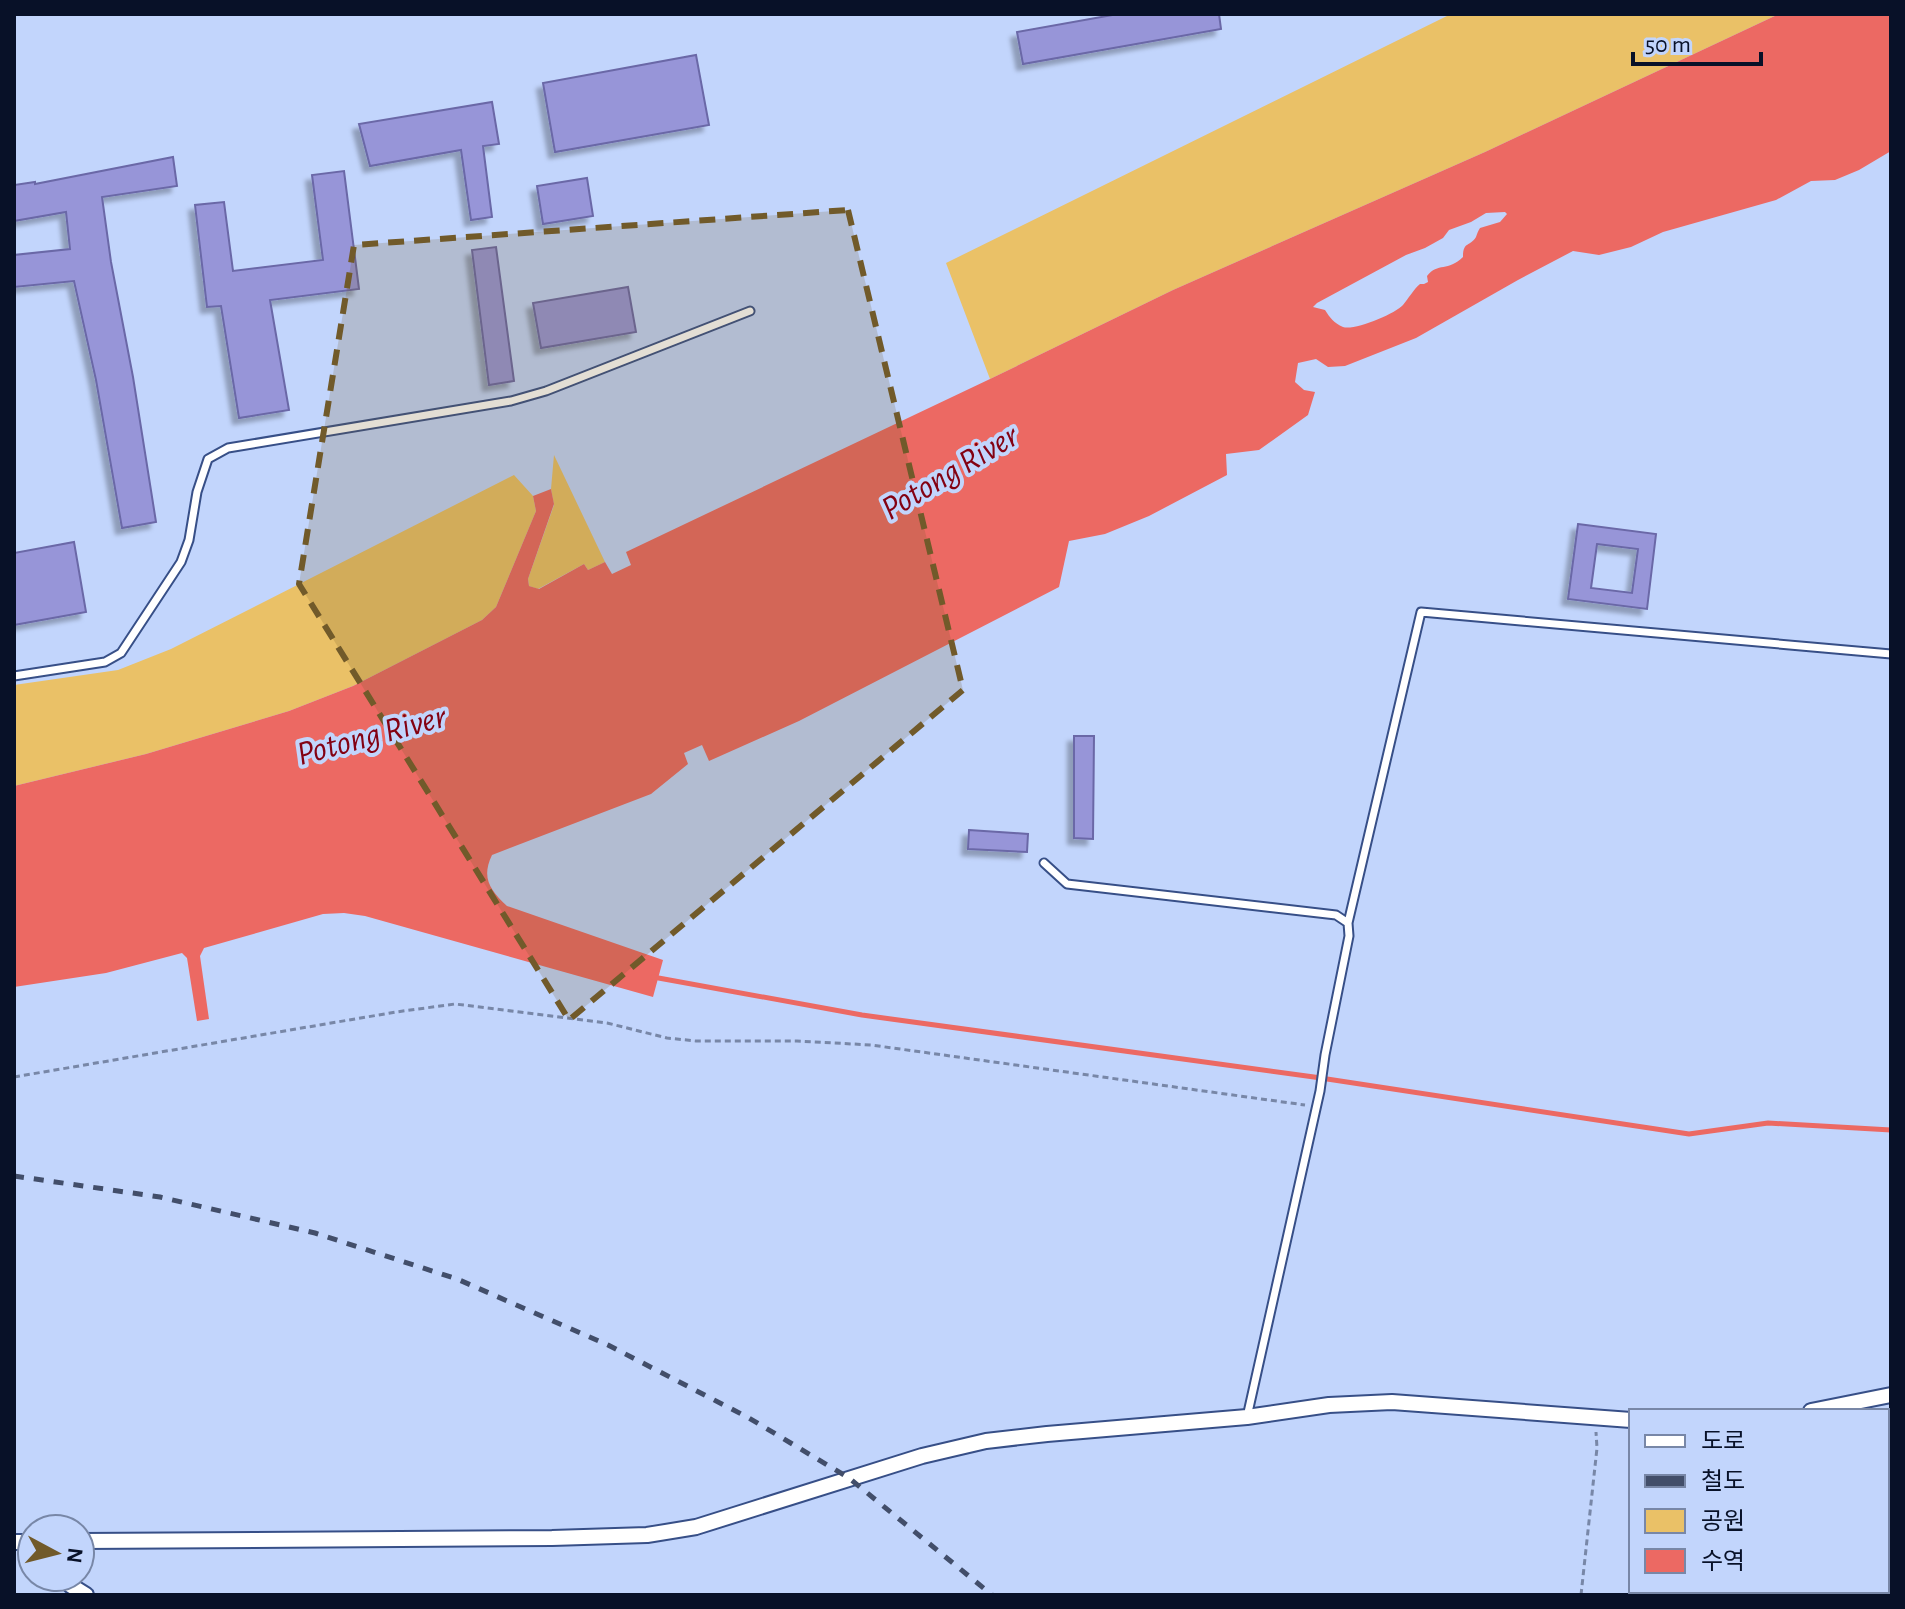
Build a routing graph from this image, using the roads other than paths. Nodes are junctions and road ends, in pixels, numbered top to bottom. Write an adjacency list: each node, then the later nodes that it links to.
1 (750, 311): 3 (lane)
2 (1891, 654): 5 (lane)
3 (14, 676)
4 (1044, 863): 5 (lane)
5 (1348, 923): 9 (lane)
6 (1891, 1395): 7 (street)
7 (1866, 1406): 8 (street)
8 (1833, 1409)
9 (1247, 1417): 10 (street); 11 (street)
10 (1629, 1420)
11 (96, 1541)

